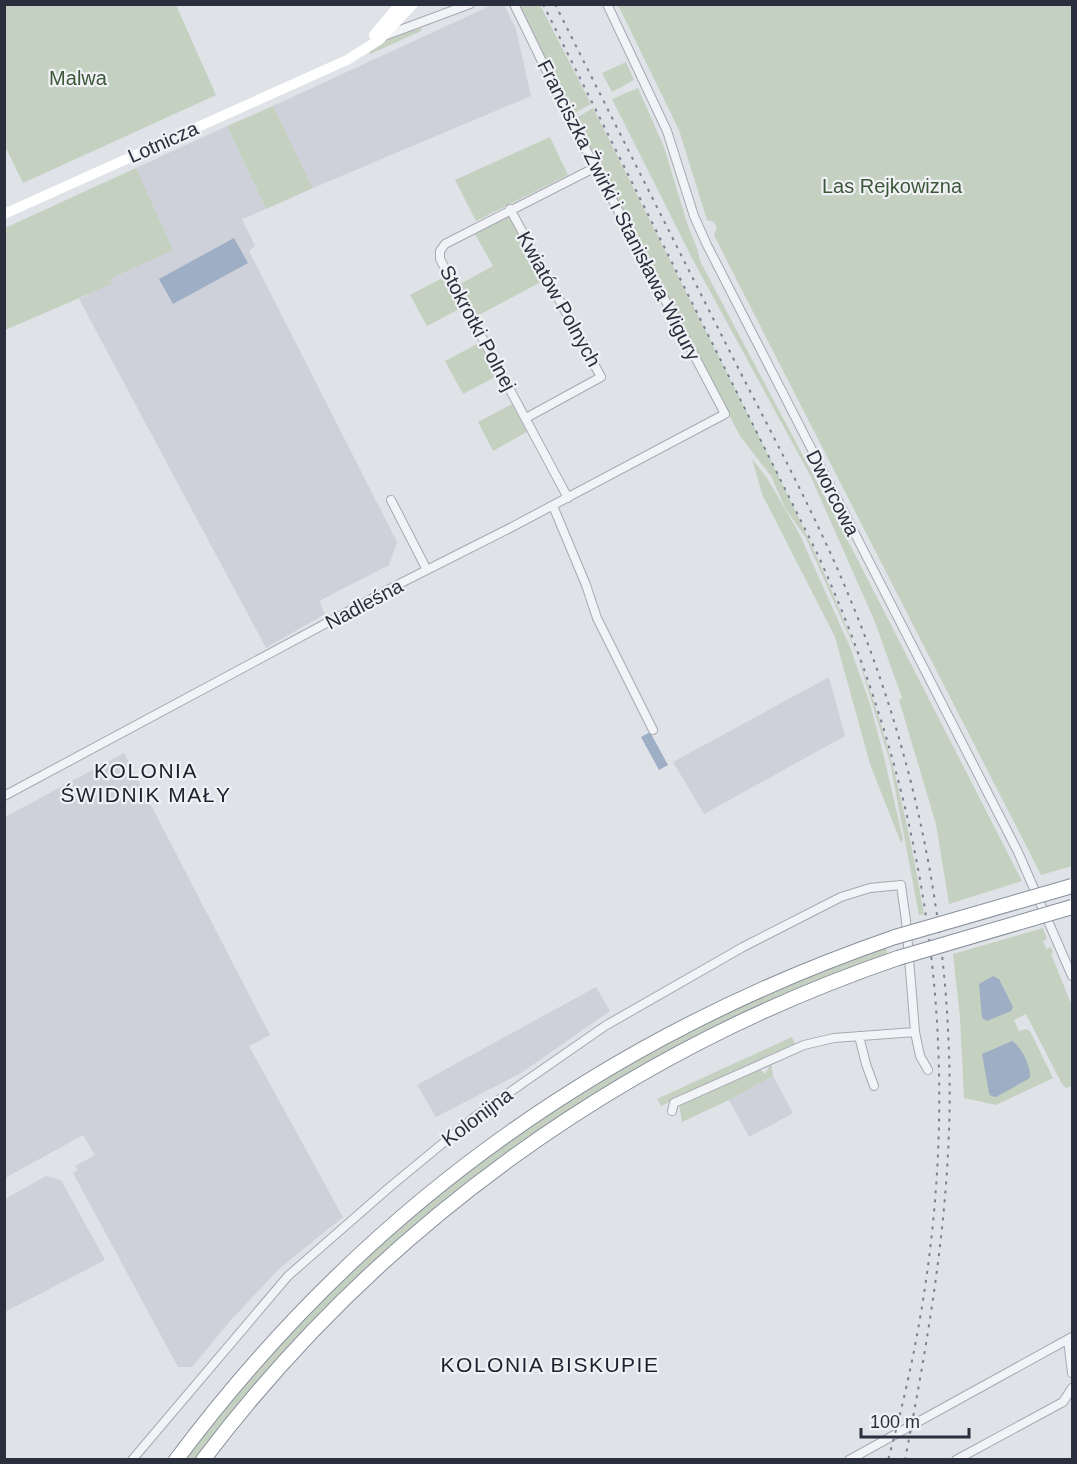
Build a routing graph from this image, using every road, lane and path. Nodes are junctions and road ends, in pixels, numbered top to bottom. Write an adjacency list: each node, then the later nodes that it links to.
1 (400, 4): 7 (main road, Lotnicza)
2 (413, 4): 6 (main road, Lotnicza)
3 (514, 4): 8 (street, Franciszka Żwirki i Stanisława Wigury)
4 (607, 4): 21 (street, Dworcowa)
5 (466, 6): 6 (street)
6 (381, 37): 7 (main road, Lotnicza)
7 (322, 71): 10 (main road, Lotnicza)
8 (596, 167): 9 (street, Stokrotki Polnej); 11 (street, Franciszka Żwirki i Stanisława Wigury)
9 (510, 209): 12 (street, Stokrotki Polnej); 12 (street, Kwiatów Polnych)
10 (4, 214)
11 (724, 414): 13 (street, Nadleśna)
12 (526, 418): 13 (street, Stokrotki Polnej)
13 (568, 498): 15 (street, Nadleśna)
14 (391, 500): 16 (street)
15 (553, 506): 16 (street, Nadleśna); 17 (street)
16 (427, 570): 18 (street, Nadleśna)
17 (654, 730)
18 (4, 796)
19 (1072, 886): 30 (highway, bridge)
20 (1072, 907): 34 (highway, bridge)
21 (1072, 976)
22 (915, 1032): 23 (street); 24 (street); 31 (street, Kolonijna)
23 (858, 1036): 25 (street); 26 (street)
24 (928, 1070)
25 (874, 1086)
26 (672, 1111)
27 (1070, 1338): 28 (street); 35 (street)
28 (1072, 1373)
29 (1072, 1388): 36 (street)
30 (224, 1398): 32 (highway); 33 (highway)
31 (132, 1460)
32 (167, 1460)
33 (176, 1460)
34 (203, 1460)
35 (849, 1460)
36 (956, 1460)

